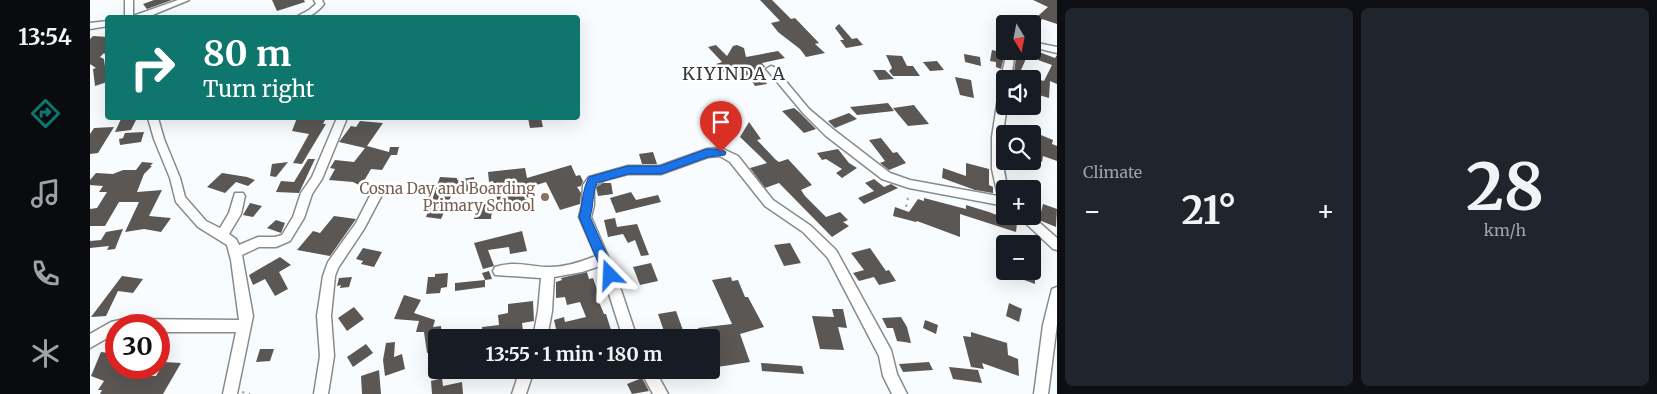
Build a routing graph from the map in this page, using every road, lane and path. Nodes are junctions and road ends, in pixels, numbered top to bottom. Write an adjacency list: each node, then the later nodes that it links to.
1 (129, 0): 4 (street)
2 (185, 0): 5 (street)
3 (318, 0): 6 (street)
4 (129, 15)
5 (144, 15)
6 (305, 15)
7 (105, 24): 8 (street)
8 (90, 26)
9 (1041, 46): 10 (street)
10 (1057, 50)
11 (771, 69): 16 (street)
12 (1001, 115): 15 (street)
13 (154, 120): 22 (street)
14 (341, 120): 24 (street)
15 (1000, 180)
16 (922, 186): 19 (street); 20 (path)
17 (378, 191): 38 (street)
18 (239, 196): 22 (street)
19 (996, 199)
20 (906, 207)
21 (1034, 225): 23 (street)
22 (223, 234): 24 (street)
23 (1057, 245)
24 (235, 252): 30 (street)
25 (604, 259): 27 (street); 32 (street); 41 (street)
26 (499, 271): 27 (street)
27 (548, 273): 31 (street)
28 (1057, 294): 42 (street)
29 (170, 325): 30 (street)
30 (245, 326): 37 (street)
31 (542, 329)
32 (627, 329)
33 (105, 333): 34 (street)
34 (90, 342)
35 (524, 379): 39 (street)
36 (652, 379): 40 (street)
37 (230, 394)
38 (321, 394)
39 (519, 394)
40 (661, 394)
41 (900, 394)
42 (1041, 394)

